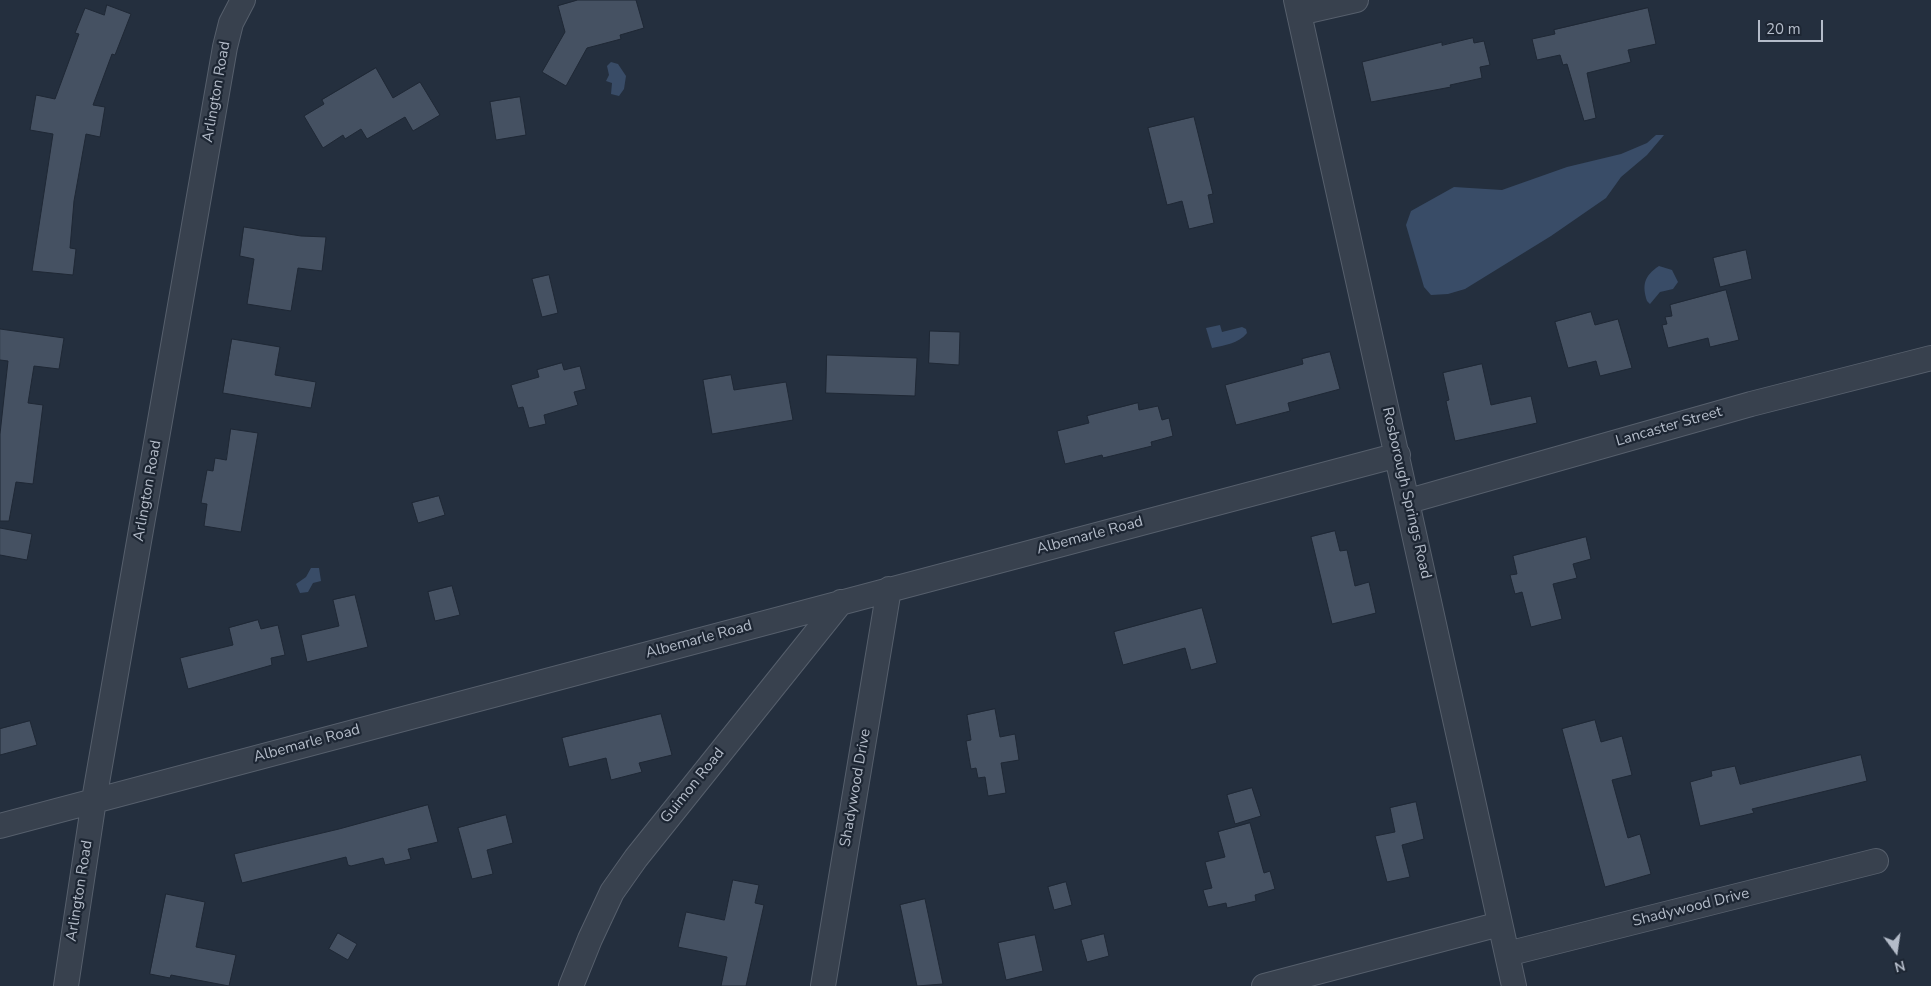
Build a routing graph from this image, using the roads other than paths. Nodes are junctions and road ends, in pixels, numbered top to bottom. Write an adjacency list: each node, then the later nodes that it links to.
1 (243, 0): 9 (street, Arlington Road)
2 (1356, 0): 3 (street)
3 (1298, 7): 5 (street, Rosborough Springs Road)
4 (1931, 358): 6 (street, Lancaster Street)
5 (1398, 455): 6 (street, Rosborough Springs Road); 7 (street, Albemarle Road)
6 (1409, 501): 12 (street, Rosborough Springs Road)
7 (889, 589): 8 (street, Albemarle Road); 16 (street, Shadywood Drive)
8 (841, 602): 9 (street, Albemarle Road); 15 (street, Guimon Road)
9 (94, 800): 10 (street, Albemarle Road); 14 (street, Arlington Road)
10 (0, 826)
11 (1876, 861): 13 (street, Shadywood Drive)
12 (1500, 924): 13 (street, Rosborough Springs Road); 17 (street)
13 (1507, 954): 18 (street, Rosborough Springs Road)
14 (66, 986)
15 (571, 986)
16 (823, 986)
17 (1264, 986)
18 (1514, 986)

